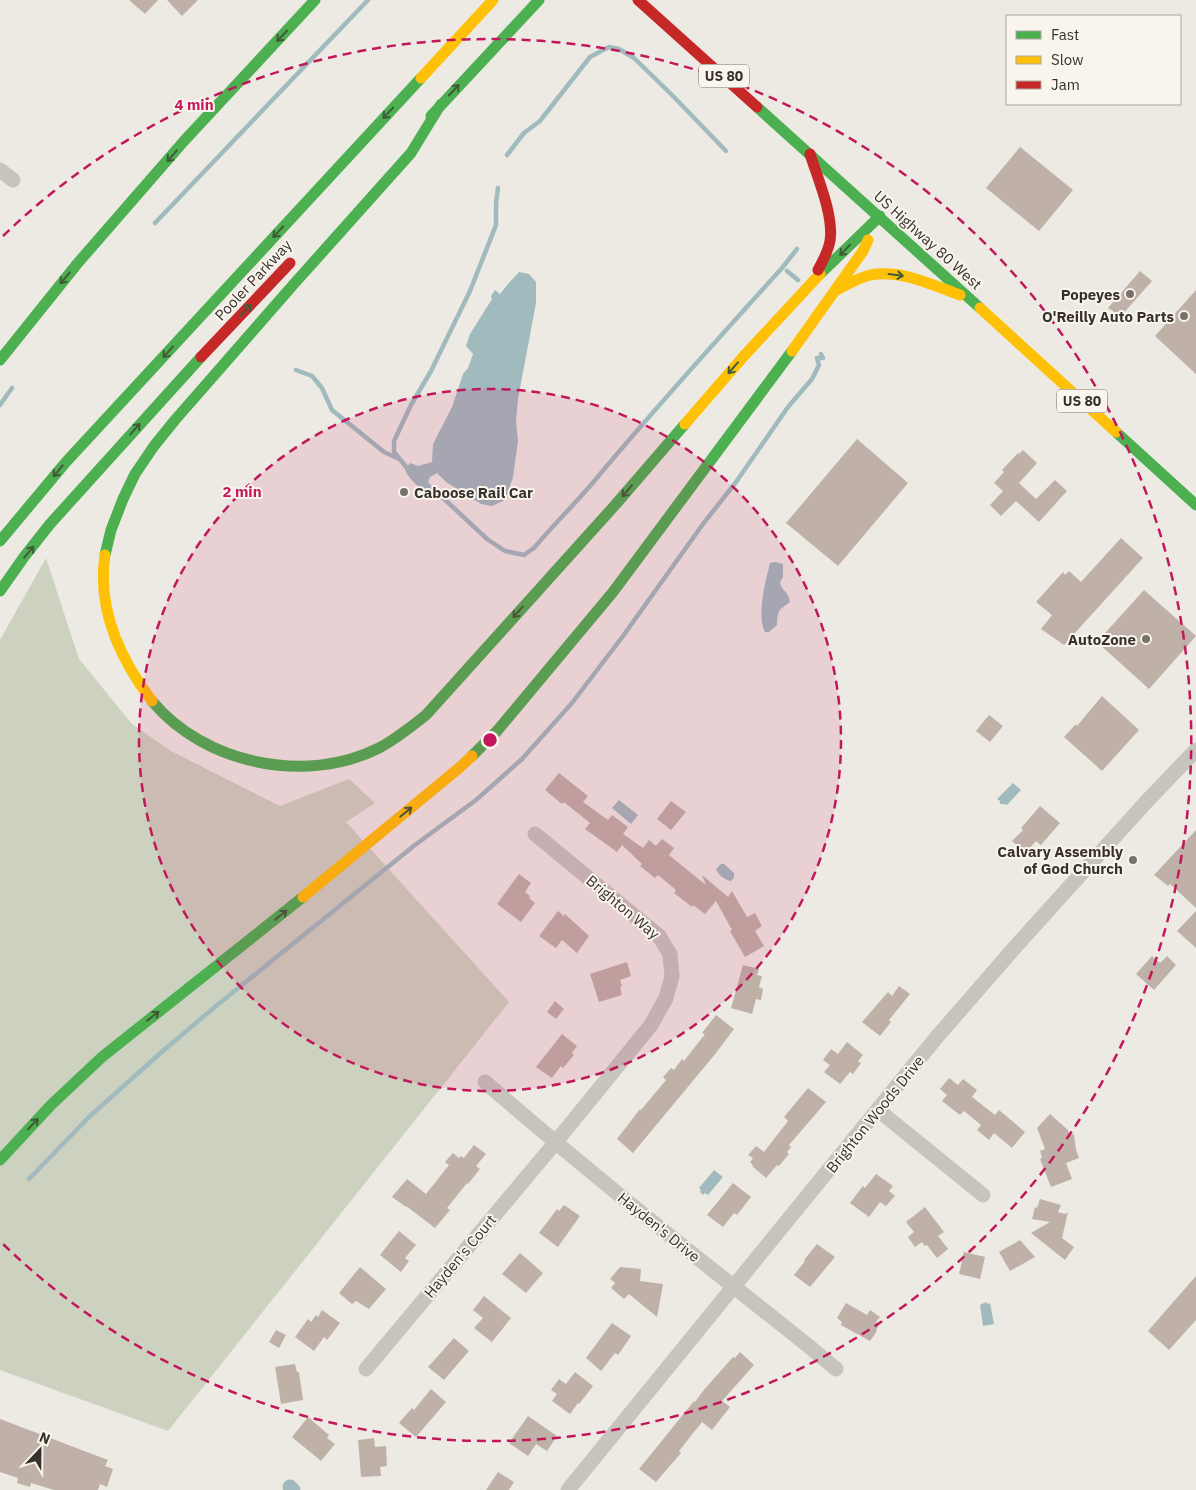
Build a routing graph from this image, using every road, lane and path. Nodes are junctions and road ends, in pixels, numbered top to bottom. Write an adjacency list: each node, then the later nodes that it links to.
1 (315, 0): 15 (main road, one-way to 15)
2 (493, 0): 17 (main road, Pooler Parkway, one-way to 17)
3 (638, 0): 7 (main road, US Highway 80 West / US 80)
4 (538, 1): 5 (main road, one-way to 4)
5 (441, 104): 6 (main road); 12 (main road, one-way to 5)
6 (400, 147)
7 (809, 153): 10 (main road, US Highway 80 West / US 80); 12 (main road)
8 (0, 170): 9 (street)
9 (13, 180)
10 (880, 216): 12 (main road, one-way to 12); 13 (main road); 14 (main road, US Highway 80 West / US 80)
11 (297, 256): 18 (main road, Pooler Parkway, one-way to 11)
12 (811, 282)
13 (834, 292): 14 (main road, one-way to 14); 24 (main road, one-way to 13)
14 (969, 298): 16 (main road, US Highway 80 West / US 80)
15 (0, 360)
16 (1196, 505)
17 (0, 541)
18 (0, 591)
19 (1196, 750): 22 (street, Brighton Woods Drive)
20 (535, 834): 23 (street, Brighton Way)
21 (485, 1082): 23 (street, Hayden's Drive)
22 (878, 1110): 25 (street); 26 (street, Brighton Woods Drive)
23 (555, 1143): 26 (street, Hayden's Drive); 28 (street, Hayden's Court)
24 (0, 1160)
25 (983, 1195)
26 (734, 1287): 27 (street, Hayden's Drive); 29 (street, Brighton Woods Drive)
27 (836, 1369)
28 (366, 1370)
29 (568, 1490)

